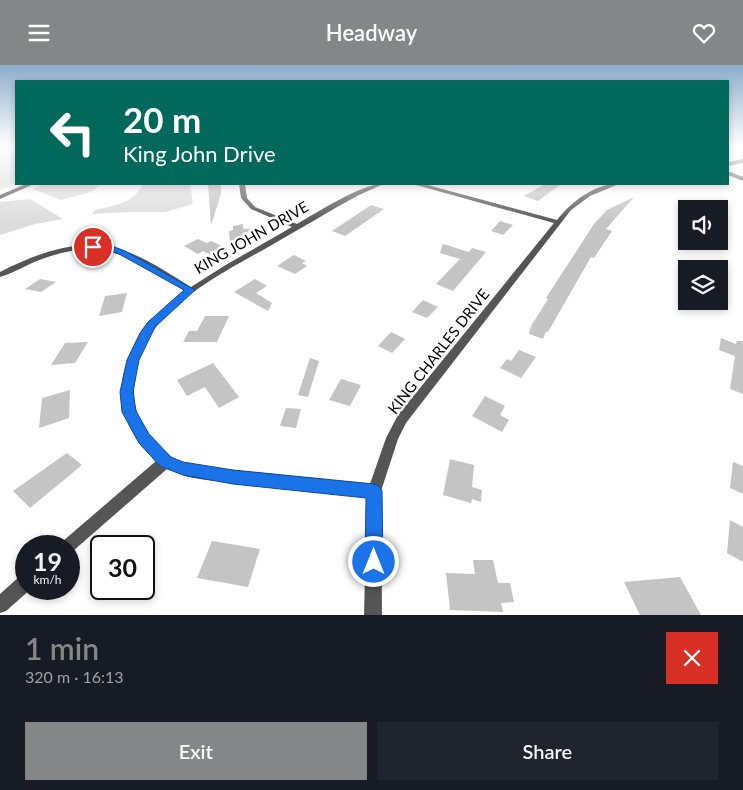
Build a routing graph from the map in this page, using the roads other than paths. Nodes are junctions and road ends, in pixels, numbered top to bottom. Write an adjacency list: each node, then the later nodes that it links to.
1 (729, 173): 2 (street)
2 (743, 179)
3 (29, 185): 8 (street)
4 (242, 185): 10 (street)
5 (377, 185): 10 (street, KING JOHN DRIVE)
6 (422, 185): 9 (street)
7 (613, 185): 9 (street, KING CHARLES DRIVE)
8 (0, 197)
9 (557, 223): 14 (street, KING CHARLES DRIVE)
10 (297, 227): 12 (street, KING JOHN DRIVE)
11 (0, 275): 12 (street)
12 (190, 290): 13 (street, KING JOHN DRIVE)
13 (166, 461): 14 (street, KING JOHN DRIVE); 15 (street)
14 (374, 491): 18 (street, KING CHARLES DRIVE)
15 (80, 536)
16 (15, 592): 17 (street)
17 (0, 605)
18 (374, 615)

